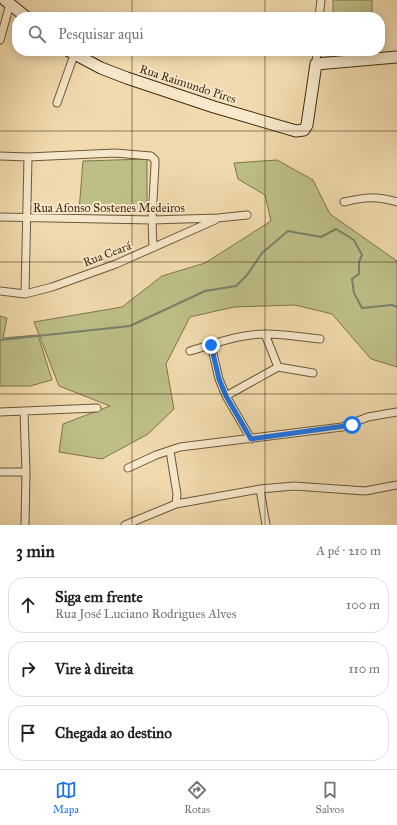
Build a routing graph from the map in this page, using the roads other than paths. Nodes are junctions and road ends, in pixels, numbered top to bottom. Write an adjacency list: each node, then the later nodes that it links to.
1 (321, 0): 4 (street)
2 (7, 2): 3 (street); 5 (street)
3 (20, 12)
4 (320, 12)
5 (0, 40)
6 (70, 56): 11 (street)
7 (78, 56): 10 (street, Rua Raimundo Pires)
8 (317, 56): 10 (street)
9 (397, 57): 10 (street)
10 (316, 64)
11 (57, 103)
12 (0, 156): 13 (street)
13 (28, 157): 18 (street); 20 (street)
14 (344, 202): 15 (street)
15 (397, 202)
16 (247, 215): 19 (street)
17 (0, 217): 18 (street, Rua Afonso Sostenes Medeiros)
18 (26, 218): 20 (street, Rua Afonso Sostenes Medeiros); 23 (street)
19 (218, 218): 20 (street, Rua Afonso Sostenes Medeiros); 21 (street, Rua Ceará)
20 (152, 220): 21 (street)
21 (153, 248): 23 (street, Rua Ceará)
22 (0, 291): 23 (street, Rua Ceará)
23 (25, 294)
24 (265, 334): 25 (street); 26 (street); 28 (street)
25 (320, 339)
26 (211, 345): 27 (street); 30 (street)
27 (190, 351)
28 (278, 367): 29 (street); 30 (street)
29 (313, 373)
30 (226, 396): 35 (street)
31 (97, 408): 33 (street)
32 (0, 412): 33 (street)
33 (24, 412): 39 (street)
34 (397, 412): 35 (street)
35 (251, 439): 36 (street)
36 (170, 451): 37 (street); 42 (street)
37 (128, 468)
38 (0, 472): 39 (street)
39 (26, 472): 43 (street)
40 (397, 485): 41 (street)
41 (260, 489): 42 (street); 45 (street)
42 (176, 504): 44 (street)
43 (25, 525)
44 (125, 525)
45 (266, 525)

